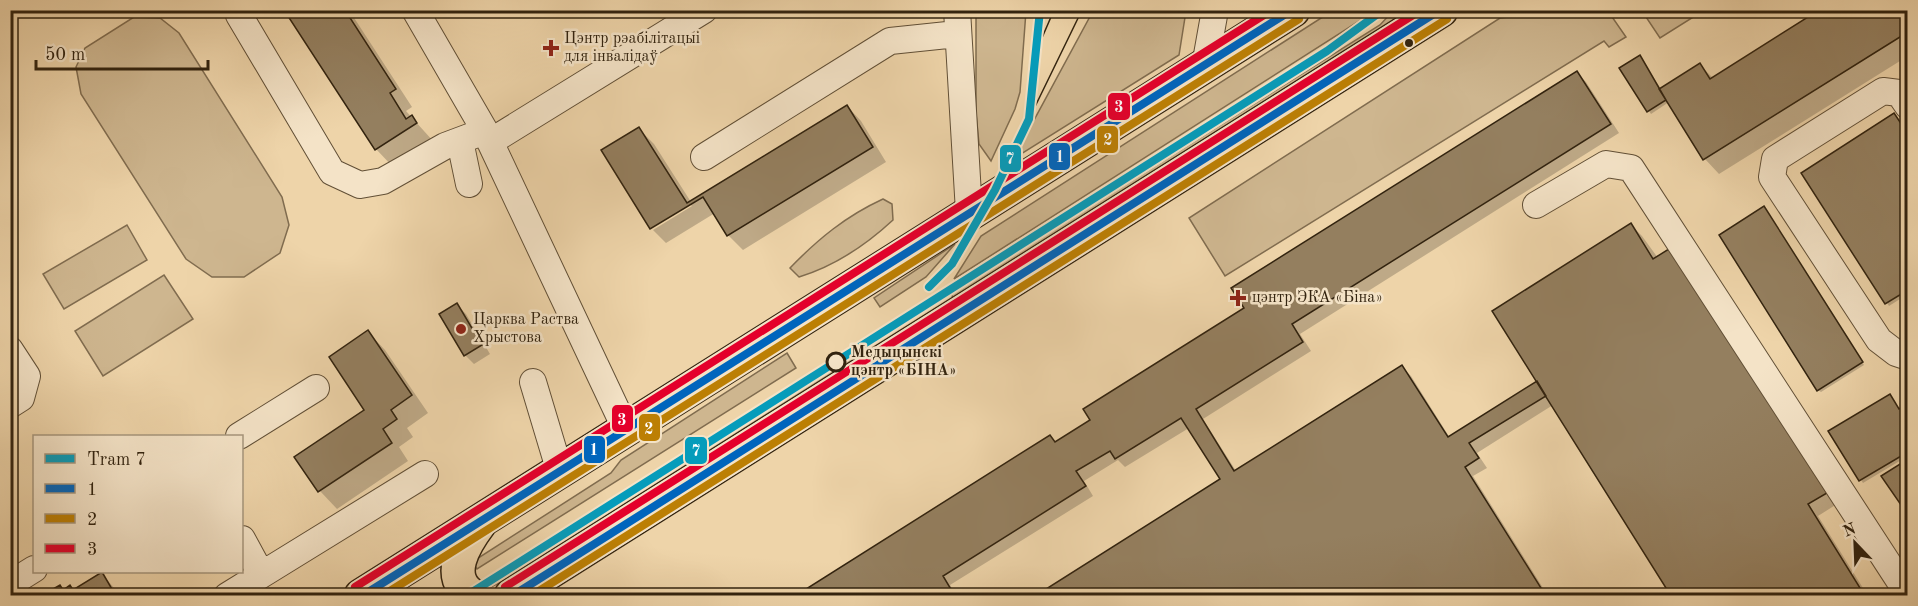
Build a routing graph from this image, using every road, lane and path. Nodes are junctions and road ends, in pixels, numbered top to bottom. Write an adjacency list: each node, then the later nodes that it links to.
1 (415, 10): 10 (street)
2 (704, 10): 10 (street)
3 (1215, 10): 8 (street)
4 (1293, 10): 8 (main road)
5 (1441, 10): 35 (main road)
6 (239, 15): 11 (street)
7 (957, 22): 12 (street); 15 (street)
8 (1205, 66): 15 (main road)
9 (1908, 106): 17 (street)
10 (488, 137): 11 (street); 21 (street)
11 (460, 141): 13 (street)
12 (704, 157)
13 (469, 184)
14 (1536, 205): 30 (street)
15 (969, 212): 21 (main road)
16 (10, 350): 20 (street)
17 (1908, 357)
18 (533, 382): 23 (street)
19 (316, 388): 22 (street)
20 (10, 405)
21 (626, 430): 23 (main road)
22 (241, 435)
23 (560, 471): 25 (main road)
24 (425, 474): 28 (street)
25 (483, 519): 31 (main road); 34 (main road)
26 (243, 541): 28 (street)
27 (33, 570): 29 (street)
28 (261, 574): 32 (street)
29 (10, 584)
30 (1908, 594)
31 (362, 595): 33 (main road)
32 (227, 596)
33 (406, 596)
34 (473, 596)
35 (511, 596)

